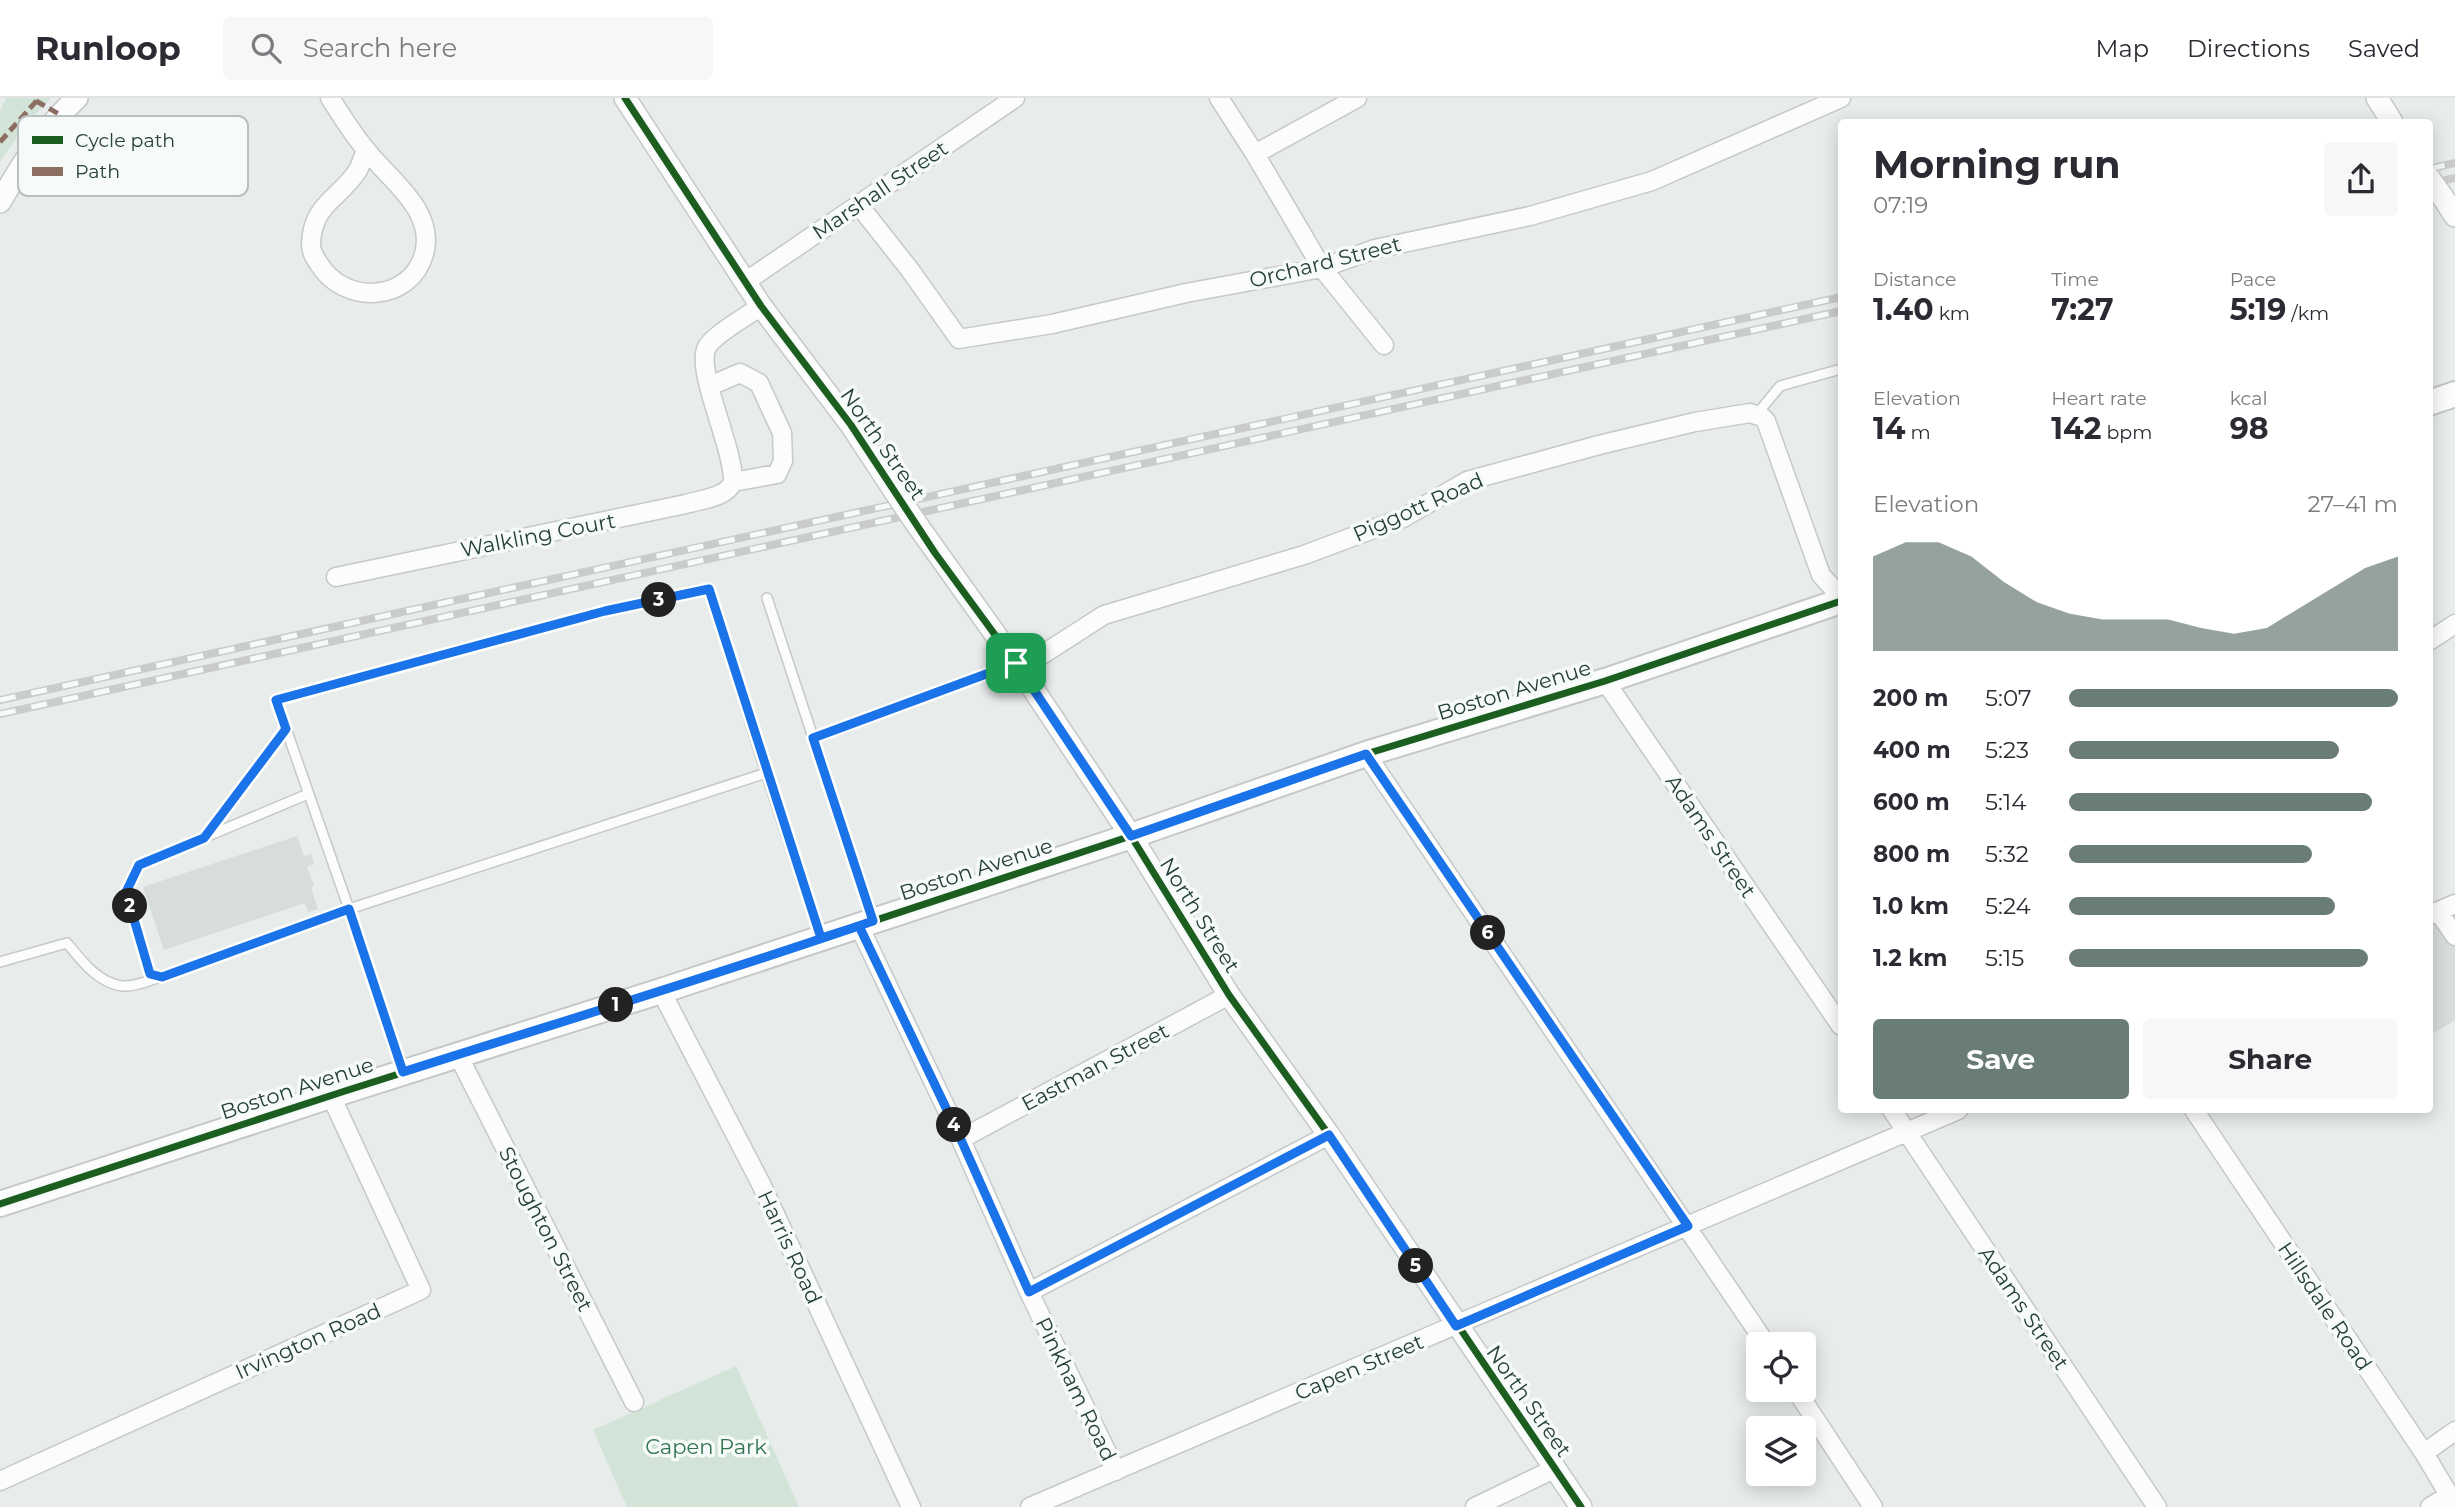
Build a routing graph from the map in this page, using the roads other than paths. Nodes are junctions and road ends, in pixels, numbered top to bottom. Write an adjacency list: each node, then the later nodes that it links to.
1 (77, 98): 9 (street)
2 (330, 98): 11 (street)
3 (625, 98): 19 (street, North Street)
4 (1015, 98): 16 (street, Marshall Street)
5 (1219, 98): 12 (street)
6 (1357, 98): 12 (street)
7 (1841, 98): 18 (street, Orchard Street)
8 (2377, 98): 10 (street)
9 (57, 116)
10 (2390, 119)
11 (366, 150): 11 (street)
12 (1255, 154): 18 (street)
13 (18, 171): 15 (street)
14 (2433, 184): 17 (street, bridge)
15 (0, 202)
16 (858, 204): 18 (street, Orchard Street); 19 (street, Marshall Street)
17 (2455, 216)
18 (1322, 268): 21 (street)
19 (745, 282): 20 (street, North Street)
20 (761, 306): 23 (street); 34 (street, North Street, bridge)
21 (1384, 345)
22 (1838, 370): 26 (lane)
23 (710, 386): 27 (street); 27 (street)
24 (2455, 394): 25 (main road)
25 (2433, 402)
26 (1757, 414): 29 (street); 34 (street, Piggott Road)
27 (733, 482): 28 (street, Walkling Court)
28 (336, 577)
29 (1838, 595)
30 (767, 598): 37 (lane)
31 (1838, 600): 35 (main road, Boston Avenue)
32 (2455, 624): 33 (street)
33 (2433, 638)
34 (1018, 666): 37 (lane); 41 (street, North Street)
35 (1605, 681): 38 (main road, Boston Avenue); 53 (street, Adams Street)
36 (286, 729): 39 (lane); 40 (lane); 42 (lane)
37 (813, 738): 46 (lane)
38 (1366, 754): 41 (main road, Boston Avenue); 64 (street)
39 (766, 773): 44 (lane); 48 (lane)
40 (308, 794): 42 (lane); 44 (lane)
41 (1131, 836): 46 (main road, Boston Avenue); 52 (street, North Street)
42 (204, 838): 50 (lane)
43 (2455, 904): 45 (street)
44 (349, 909): 50 (lane); 55 (lane)
45 (2433, 913): 47 (street)
46 (866, 923): 48 (main road, Boston Avenue); 62 (street, Pinkham Road)
47 (2455, 936)
48 (821, 938): 51 (main road, Boston Avenue)
49 (0, 962): 50 (lane)
50 (162, 977)
51 (661, 991): 54 (main road, Boston Avenue); 76 (street, Harris Road)
52 (1229, 995): 61 (street, North Street); 62 (street, Eastman Street)
53 (1838, 1022)
54 (458, 1055): 55 (main road, Boston Avenue); 68 (street, Stoughton Street)
55 (403, 1072): 56 (main road, Boston Avenue)
56 (331, 1096): 63 (main road, Boston Avenue); 74 (street, Irvington Road)
57 (1894, 1113): 60 (street, Adams Street)
58 (1950, 1113): 60 (street, Capen Street)
59 (2196, 1113): 71 (street, Hillsdale Road)
60 (1904, 1131): 64 (street, Capen Street); 81 (street, Adams Street)
61 (1329, 1135): 65 (street); 66 (street, North Street)
62 (961, 1139): 65 (street, Pinkham Road)
63 (0, 1204)
64 (1688, 1226): 66 (street, Capen Street); 67 (street)
65 (1029, 1292): 73 (street, Pinkham Road)
66 (1456, 1326): 72 (street, North Street); 73 (street, Capen Street)
67 (1758, 1332)
68 (634, 1402)
69 (1804, 1402): 80 (street)
70 (2455, 1431): 71 (street)
71 (2424, 1453): 75 (street, Hillsdale Road)
72 (1554, 1469): 78 (street); 79 (street, North Street)
73 (1116, 1471): 77 (street, Capen Street)
74 (0, 1481)
75 (2452, 1500): 82 (street)
76 (912, 1507)
77 (1030, 1507)
78 (1475, 1507)
79 (1581, 1507)
80 (1873, 1507)
81 (2157, 1507)
82 (2430, 1507)

